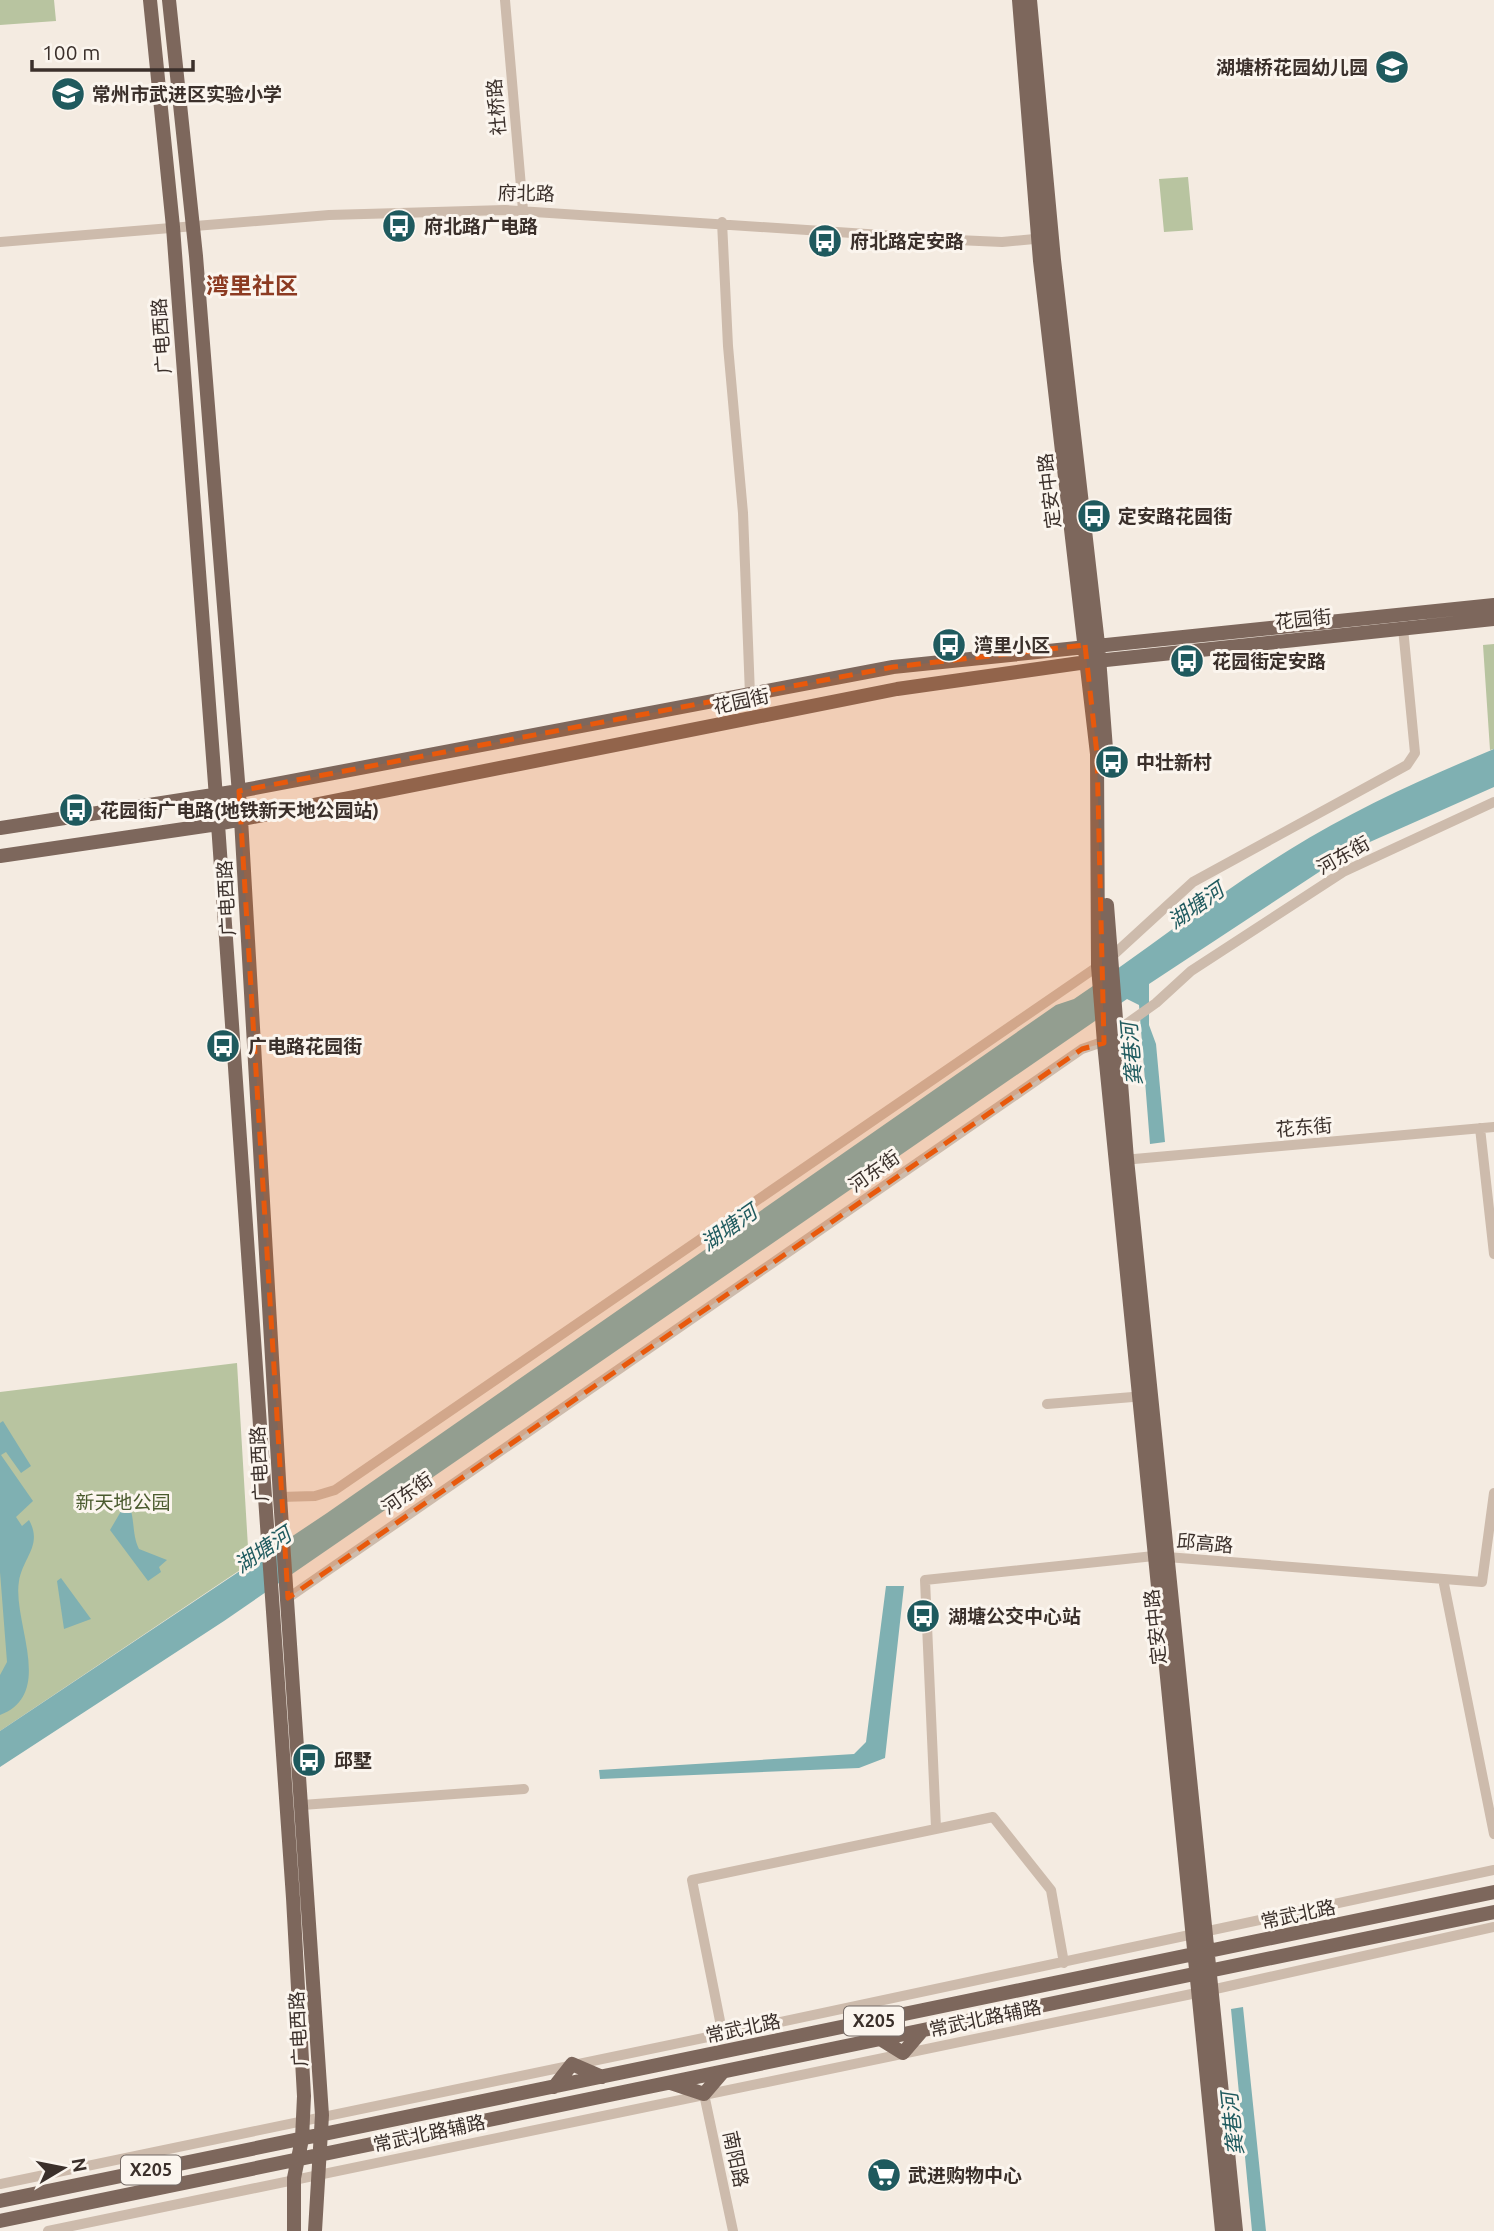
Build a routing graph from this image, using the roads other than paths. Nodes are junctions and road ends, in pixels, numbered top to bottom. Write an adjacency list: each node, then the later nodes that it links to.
1 (150, 0): 9 (main road, 广电西路)
2 (169, 0): 8 (main road)
3 (505, 0): 6 (street, 社桥路)
4 (1019, 0): 10 (main road, 定安中路)
5 (1030, 0): 10 (main road, 定安中路)
6 (523, 210): 7 (street, 府北路); 8 (street, 府北路)
7 (722, 222): 10 (street, 府北路); 17 (street)
8 (192, 226): 9 (street, 府北路); 18 (main road)
9 (173, 228): 11 (street, 府北路); 19 (main road, 广电西路)
10 (1045, 238): 15 (main road, 定安中路)
11 (0, 242)
12 (1494, 605): 15 (main road, 花园街)
13 (1494, 619): 14 (main road, 花园街)
14 (1403, 628): 16 (main road, 花园街); 25 (street)
15 (1091, 644): 16 (main road, 定安中路); 17 (main road, 花园街)
16 (1093, 661): 21 (main road, 花园街); 25 (main road, 定安中路)
17 (750, 695): 18 (main road, 花园街)
18 (239, 791): 19 (main road, 花园街); 21 (main road, 广电西路)
19 (213, 796): 22 (main road, 广电西路); 23 (main road, 花园街)
20 (1494, 802): 26 (street, 河东街)
21 (241, 819): 22 (main road, 花园街); 34 (main road, 广电西路)
22 (218, 824): 24 (main road, 花园街); 62 (main road, 广电西路)
23 (0, 828)
24 (0, 856)
25 (1104, 968): 26 (main road, 定安中路); 34 (street)
26 (1113, 1030): 29 (main road, 定安中路); 37 (street, 河东街)
27 (1494, 1127): 28 (street, 花东街)
28 (1480, 1128): 29 (street, 花东街); 30 (street)
29 (1122, 1160): 31 (main road, 定安中路)
30 (1494, 1254)
31 (1145, 1396): 32 (street); 35 (main road, 定安中路)
32 (1047, 1404)
33 (1494, 1493): 36 (street, 邱高路)
34 (280, 1497): 37 (main road, 广电西路)
35 (1161, 1557): 36 (street, 邱高路); 40 (street, 邱高路); 46 (main road, 定安中路)
36 (1443, 1579): 41 (street)
37 (287, 1591): 39 (main road, 广电西路)
38 (524, 1789): 39 (street)
39 (302, 1805): 61 (main road, 广电西路)
40 (936, 1828): 48 (street); 52 (street)
41 (1494, 1834)
42 (1494, 1870): 46 (street, 常武北路辅路)
43 (1494, 1892): 47 (main road, 常武北路 / X205)
44 (1494, 1912): 49 (main road, 常武北路 / X205)
45 (1494, 1927): 50 (street, 常武北路辅路)
46 (1199, 1935): 47 (main road, 定安中路); 48 (street, 常武北路辅路)
47 (1201, 1954): 49 (main road, 定安中路); 57 (main road, 常武北路 / X205)
48 (1064, 1963): 52 (street, 常武北路辅路)
49 (1203, 1974): 50 (main road, 定安中路); 51 (main road, 常武北路 / X205)
50 (1204, 1991): 54 (street, 常武北路辅路); 76 (main road, 定安中路); 77 (main road, 定安中路)
51 (921, 2032): 53 (main road, 常武北路 / X205); 54 (main road)
52 (723, 2036): 55 (street, 常武北路辅路)
53 (882, 2040): 54 (main road); 56 (main road, 常武北路 / X205)
54 (904, 2053): 60 (street, 常武北路辅路)
55 (572, 2064): 57 (main road); 59 (main road); 61 (street, 常武北路辅路)
56 (722, 2073): 58 (main road, 常武北路 / X205); 60 (main road)
57 (601, 2077): 59 (main road, 常武北路 / X205)
58 (671, 2083): 60 (main road); 65 (main road, 常武北路 / X205)
59 (554, 2087): 63 (main road, 常武北路 / X205)
60 (704, 2094): 67 (street, 常武北路辅路); 75 (street, 南阳路)
61 (322, 2115): 62 (street, 常武北路辅路); 63 (main road, 广电西路)
62 (303, 2119): 64 (main road, 广电西路); 69 (street)
63 (321, 2135): 64 (main road, 常武北路 / X205); 65 (main road, 广电西路)
64 (302, 2138): 66 (main road, 广电西路); 70 (main road, 常武北路 / X205)
65 (319, 2155): 66 (main road, 常武北路 / X205); 67 (main road, 广电西路)
66 (299, 2159): 68 (main road, 广电西路); 71 (main road, 常武北路 / X205)
67 (317, 2174): 68 (street, 常武北路辅路); 74 (main road, 广电西路)
68 (295, 2178): 72 (street); 73 (main road)
69 (0, 2184)
70 (0, 2201)
71 (0, 2221)
72 (48, 2231)
73 (294, 2231)
74 (315, 2231)
75 (733, 2231)
76 (1222, 2231)
77 (1236, 2231)

